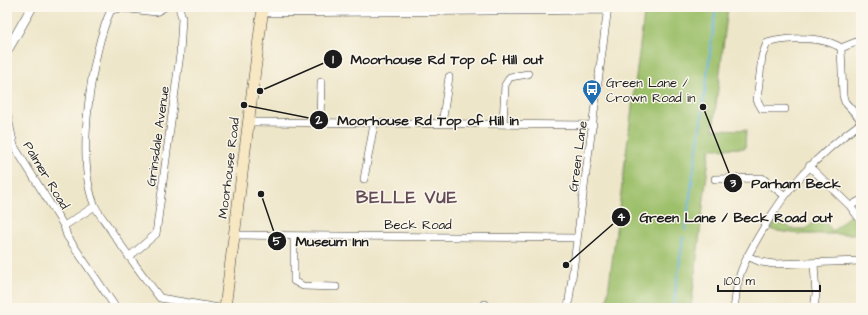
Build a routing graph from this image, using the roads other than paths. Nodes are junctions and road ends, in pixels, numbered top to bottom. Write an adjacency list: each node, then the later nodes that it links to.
1 (32, 7): 12 (street)
2 (165, 7): 30 (street)
3 (179, 7): 38 (street, Grinsdale Avenue)
4 (285, 7): 8 (street)
5 (293, 7): 9 (street)
6 (608, 8): 9 (street); 24 (street, Green Lane)
7 (263, 10): 8 (street); 19 (main road, Moorhouse Road)
8 (277, 13): 9 (street)
9 (304, 13)
10 (861, 40): 11 (street)
11 (841, 48): 16 (street); 18 (street)
12 (7, 51)
13 (528, 74): 23 (street)
14 (449, 77): 22 (street)
15 (321, 82): 20 (street)
16 (785, 109)
17 (7, 113): 33 (street, Palmer Road)
18 (861, 121): 25 (street)
19 (248, 122): 20 (street); 34 (main road, Moorhouse Road)
20 (320, 123): 21 (street)
21 (374, 124): 22 (street); 26 (street)
22 (442, 124): 23 (street)
23 (503, 124): 24 (street)
24 (593, 125): 36 (street, Green Lane)
25 (809, 166): 28 (street); 31 (street)
26 (364, 179)
27 (715, 179): 28 (street)
28 (784, 194): 37 (street)
29 (861, 200): 31 (street)
30 (95, 206): 33 (street, Palmer Road); 38 (street)
31 (850, 206): 32 (street)
32 (861, 221)
33 (64, 226): 42 (street, Palmer Road)
34 (234, 236): 35 (street, Beck Road); 44 (main road, Moorhouse Road)
35 (294, 236): 36 (street, Beck Road); 41 (street)
36 (577, 238): 45 (street, Green Lane)
37 (747, 256): 40 (street); 46 (street)
38 (129, 257): 43 (street)
39 (861, 261): 40 (street)
40 (814, 264): 47 (street)
41 (336, 287)
42 (116, 308)
43 (219, 308)
44 (225, 308)
45 (568, 308)
46 (734, 308)
47 (814, 308)

